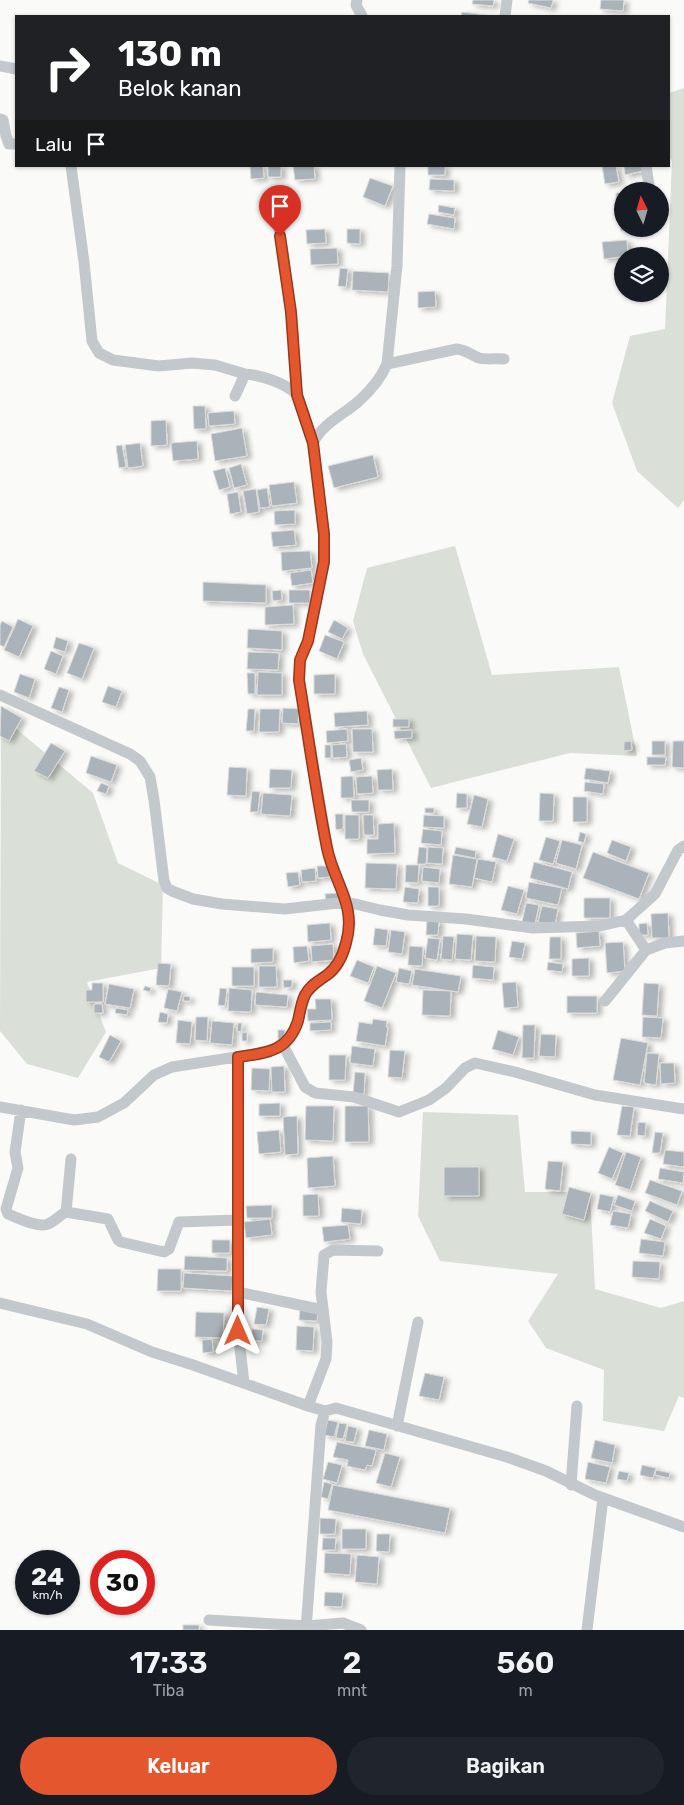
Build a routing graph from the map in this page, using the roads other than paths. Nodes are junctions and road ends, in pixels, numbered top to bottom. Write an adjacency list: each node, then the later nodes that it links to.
1 (357, 0): 3 (street)
2 (508, 0): 4 (street)
3 (361, 15)
4 (505, 15)
5 (0, 66): 6 (street)
6 (15, 69)
7 (0, 118): 8 (street)
8 (15, 144)
9 (71, 167): 16 (street)
10 (400, 167): 15 (street)
11 (646, 167): 12 (street)
12 (649, 182)
13 (275, 198): 17 (street)
14 (504, 358): 15 (street)
15 (387, 364): 19 (street)
16 (245, 374): 17 (street); 18 (street)
17 (297, 395): 19 (street)
18 (235, 396)
19 (313, 443): 22 (street)
20 (0, 695): 22 (street)
21 (684, 846): 23 (street)
22 (347, 902): 23 (street); 27 (street)
23 (626, 920): 25 (street)
24 (684, 941): 25 (street)
25 (646, 950): 26 (street)
26 (605, 1001)
27 (283, 1045): 28 (street); 30 (street)
28 (238, 1057): 31 (street); 34 (street)
29 (0, 1107): 31 (street)
30 (684, 1109)
31 (21, 1110): 33 (street)
32 (71, 1159): 33 (street)
33 (66, 1212): 34 (street)
34 (237, 1220): 36 (street)
35 (378, 1251): 38 (street)
36 (238, 1292): 38 (street); 40 (street)
37 (0, 1303): 40 (street)
38 (323, 1310): 41 (street)
39 (418, 1322): 44 (street)
40 (244, 1382): 41 (street)
41 (308, 1406): 43 (street)
42 (578, 1406): 45 (street)
43 (325, 1411): 44 (street); 49 (street)
44 (397, 1426): 45 (street)
45 (571, 1484): 46 (street)
46 (603, 1498): 47 (street); 51 (street)
47 (684, 1527)
48 (210, 1620): 49 (street)
49 (306, 1628): 50 (street)
50 (361, 1630)
51 (587, 1630)

